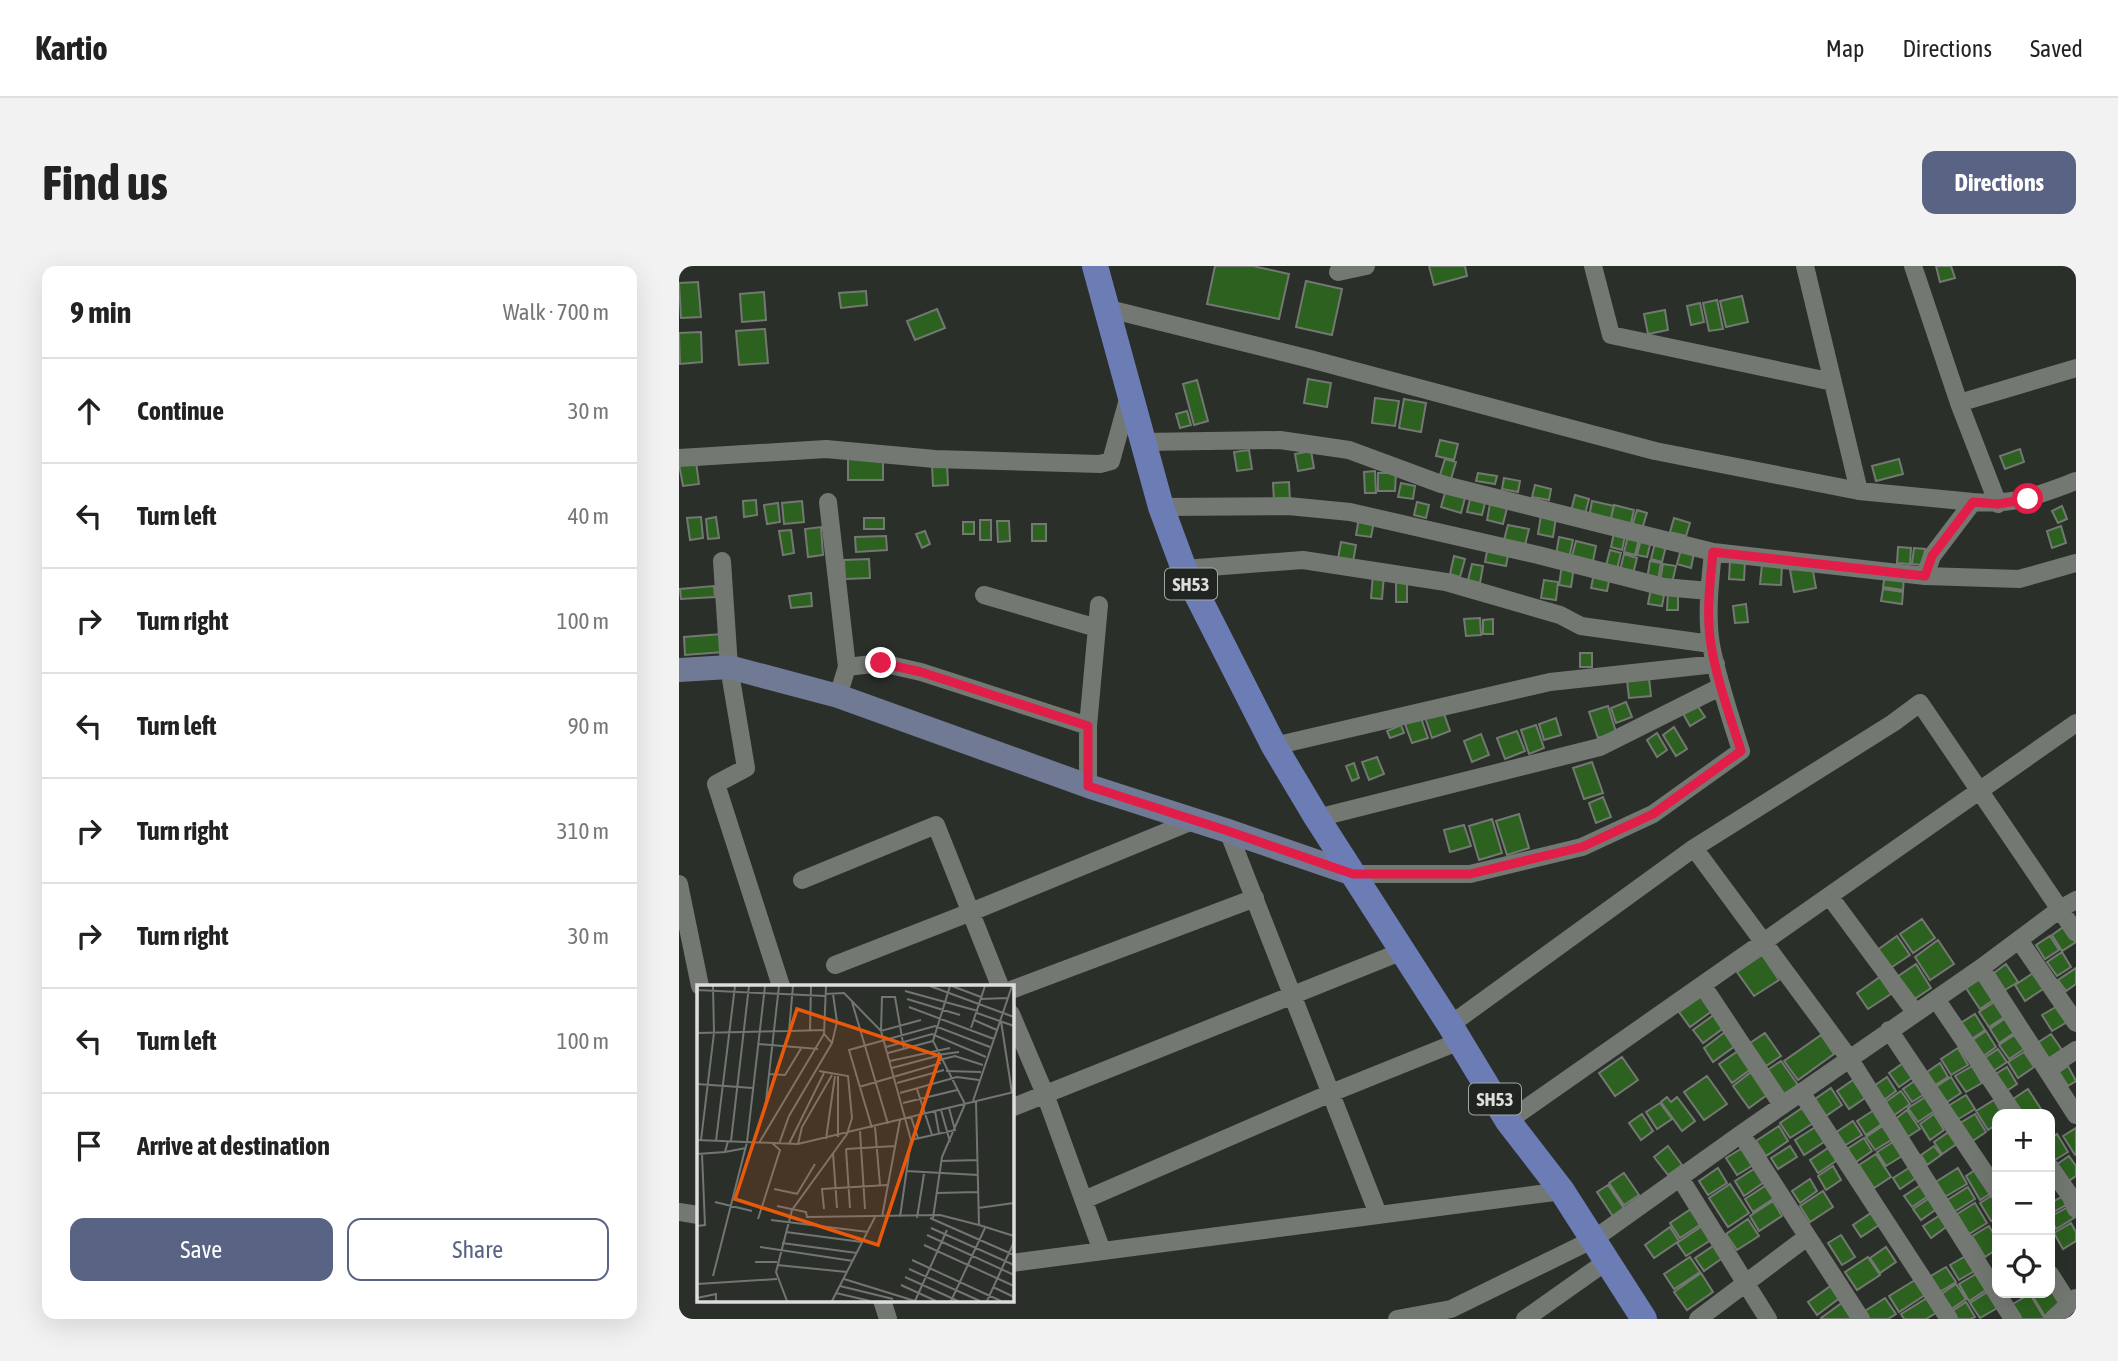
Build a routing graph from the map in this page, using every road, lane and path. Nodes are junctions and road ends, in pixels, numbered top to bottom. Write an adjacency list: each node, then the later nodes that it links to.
1 (1095, 266): 7 (main road, SH53)
2 (1366, 266): 6 (street)
3 (1593, 266): 9 (street)
4 (1805, 266): 9 (street)
5 (1913, 266): 11 (street)
6 (1338, 272)
7 (1105, 308): 10 (main road, SH53); 15 (street)
8 (2076, 368): 11 (street)
9 (1833, 382): 15 (street)
10 (1130, 392): 12 (main road, SH53); 13 (street)
11 (1959, 403): 18 (street)
12 (1143, 442): 19 (main road, SH53); 20 (street)
13 (679, 458)
14 (2076, 481): 18 (street)
15 (1860, 491): 17 (street)
16 (828, 502): 32 (street)
17 (1973, 502): 18 (street); 24 (street)
18 (1998, 504)
19 (1161, 507): 23 (main road, SH53); 25 (street)
20 (1713, 552): 24 (street); 25 (street)
21 (722, 561): 31 (street)
22 (2076, 563): 24 (street)
23 (1184, 569): 29 (street); 38 (main road, SH53)
24 (1925, 576)
25 (1709, 590): 29 (street)
26 (984, 595): 28 (street)
27 (1099, 605): 28 (street)
28 (1097, 628): 37 (street)
29 (1711, 644): 30 (street)
30 (1716, 664): 34 (street); 38 (street)
31 (729, 667): 33 (street); 35 (street); 59 (street)
32 (846, 667): 35 (street); 37 (street)
33 (679, 670)
34 (1720, 687): 41 (street); 45 (street)
35 (838, 696): 39 (street)
36 (2076, 723): 40 (street)
37 (1088, 726): 39 (street)
38 (1274, 746): 41 (main road, SH53)
39 (1088, 786): 42 (street)
40 (1980, 792): 44 (street); 48 (street); 50 (street)
41 (1317, 818): 45 (main road, SH53)
42 (1195, 820): 43 (street); 51 (street)
43 (1228, 831): 45 (street); 49 (street)
44 (1694, 848): 54 (street); 69 (street)
45 (1353, 874): 55 (main road, SH53)
46 (802, 880): 51 (street)
47 (679, 884): 58 (street)
48 (1830, 897): 54 (street); 65 (street)
49 (1255, 898): 62 (street); 63 (street)
50 (2068, 905): 52 (street); 53 (street)
51 (971, 912): 56 (street); 60 (street)
52 (2076, 933)
53 (2019, 940): 57 (street); 67 (street)
54 (1764, 943): 61 (street); 71 (street)
55 (1403, 951): 63 (street); 69 (main road, SH53)
56 (835, 965)
57 (1982, 968): 64 (street); 72 (street)
58 (700, 985)
59 (781, 985)
60 (1000, 985)
61 (1703, 986): 76 (street); 80 (street)
62 (1013, 989)
63 (1293, 995): 74 (street); 75 (street)
64 (1935, 999): 65 (street); 78 (street)
65 (1915, 1012): 68 (street)
66 (1013, 1019): 75 (street)
67 (2076, 1023)
68 (1889, 1030): 71 (street); 84 (street)
69 (1455, 1033): 74 (street); 80 (main road, SH53)
70 (2076, 1050): 72 (street)
71 (1849, 1058): 73 (street); 108 (street)
72 (2047, 1069): 79 (street)
73 (1801, 1092): 76 (street); 107 (street)
74 (1331, 1093): 86 (street); 89 (street)
75 (1045, 1094): 77 (street); 86 (street)
76 (1783, 1105): 81 (street)
77 (1013, 1107)
78 (2011, 1109)
79 (2076, 1115)
80 (1508, 1121): 85 (main road, SH53)
81 (1741, 1133): 83 (street); 91 (street)
82 (2054, 1172): 87 (street)
83 (1680, 1178): 92 (street); 96 (street)
84 (1992, 1184)
85 (1562, 1191): 89 (street); 92 (main road, SH53)
86 (1084, 1200): 93 (street)
87 (2076, 1209)
88 (679, 1212): 90 (street)
89 (1378, 1214): 93 (street)
90 (697, 1215)
91 (1807, 1237): 96 (street); 106 (street)
92 (1600, 1250): 99 (street); 102 (street); 103 (main road, SH53)
93 (1103, 1251): 94 (street)
94 (1013, 1264)
95 (2055, 1280): 97 (street)
96 (1746, 1283): 104 (street); 105 (street)
97 (2072, 1301): 109 (street)
98 (883, 1302): 100 (street)
99 (1454, 1314): 101 (street)
100 (888, 1319)
101 (1397, 1319)
102 (1525, 1319)
103 (1644, 1319)
104 (1698, 1319)
105 (1768, 1319)
106 (1861, 1319)
107 (1949, 1319)
108 (2013, 1319)
109 (2053, 1319)

